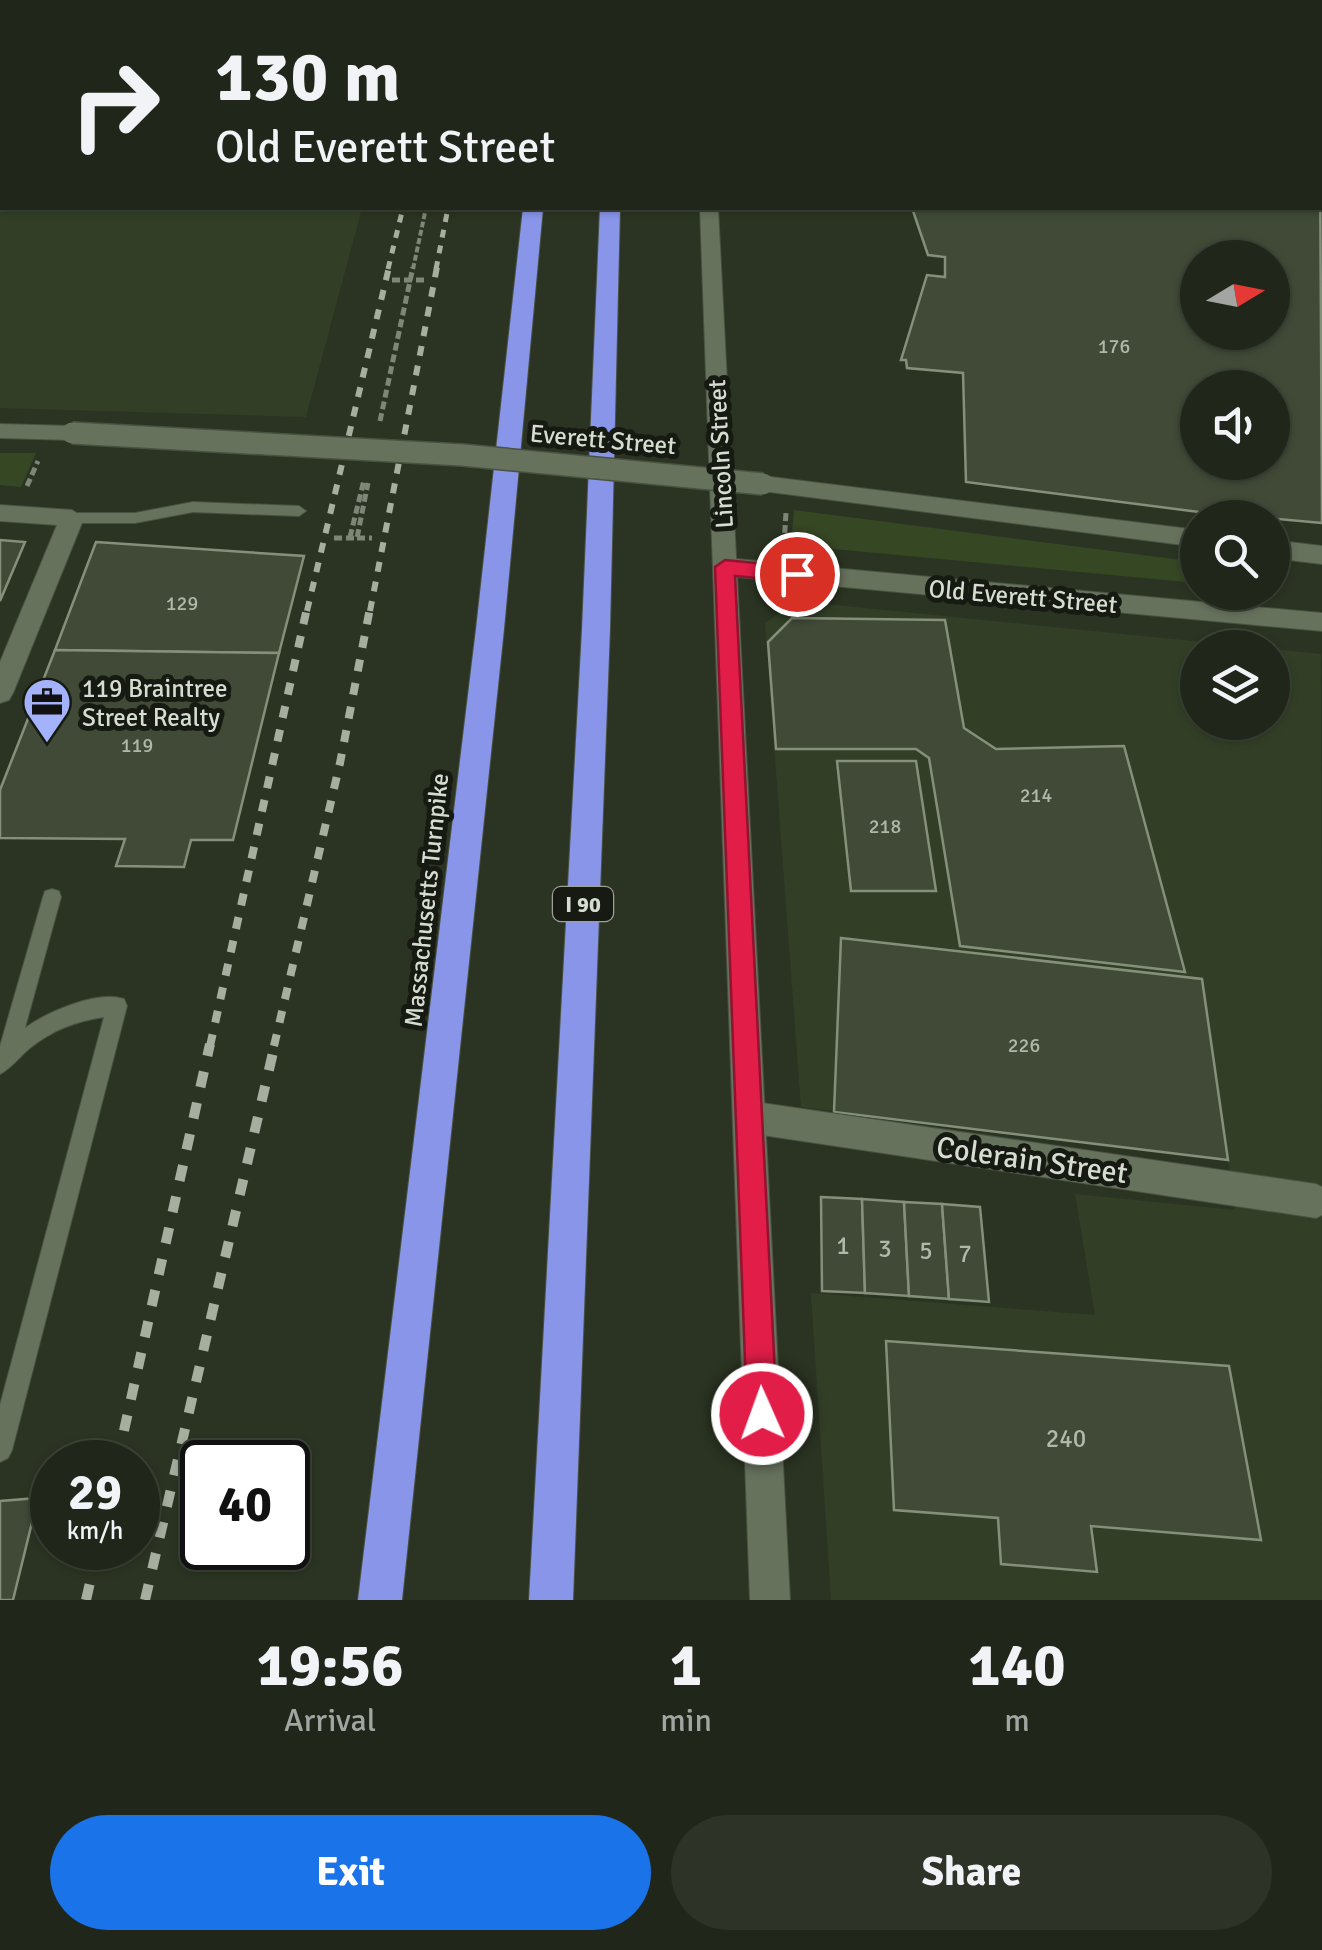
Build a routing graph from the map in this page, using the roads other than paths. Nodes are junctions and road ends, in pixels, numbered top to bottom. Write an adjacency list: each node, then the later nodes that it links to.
1 (533, 210): 19 (highway, Massachusetts Turnpike)
2 (610, 210): 20 (highway, I 90)
3 (709, 210): 11 (street, Lincoln Street)
4 (0, 431): 8 (street, Everett Street, bridge)
5 (299, 512): 7 (lane)
6 (0, 513): 7 (street)
7 (72, 518): 13 (street)
8 (1180, 537)
9 (1290, 551): 10 (street)
10 (1322, 555)
11 (725, 567): 12 (street, Old Everett Street); 16 (street, Lincoln Street)
12 (1322, 622)
13 (0, 693)
14 (52, 897): 15 (lane)
15 (3, 1060): 18 (lane)
16 (749, 1117): 17 (street, Colerain Street); 21 (street, Lincoln Street)
17 (1316, 1201)
18 (0, 1450)
19 (380, 1600)
20 (552, 1600)
21 (770, 1600)

